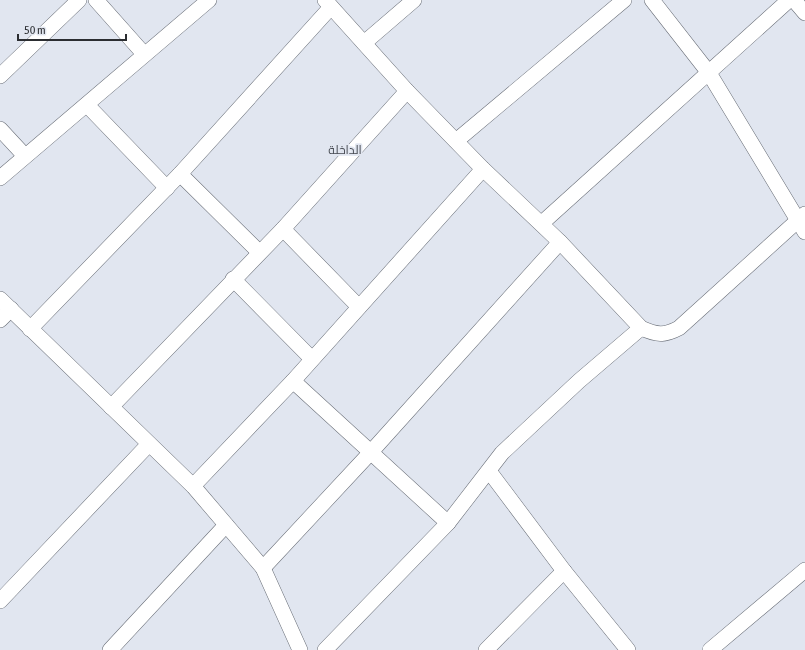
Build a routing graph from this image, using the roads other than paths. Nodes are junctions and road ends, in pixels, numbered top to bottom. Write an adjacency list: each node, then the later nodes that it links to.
1 (79, 0): 14 (street)
2 (96, 0): 12 (street)
3 (209, 0): 12 (street)
4 (414, 0): 11 (street)
5 (624, 0): 18 (street)
6 (652, 0): 13 (street)
7 (790, 0): 13 (street)
8 (794, 0): 10 (street)
9 (328, 3): 11 (street); 21 (street)
10 (805, 13)
11 (364, 43): 15 (street)
12 (144, 54): 16 (street)
13 (709, 72): 24 (street); 25 (street)
14 (0, 76)
15 (407, 91): 18 (street); 26 (street)
16 (86, 105): 19 (street); 23 (street)
17 (0, 129): 19 (street)
18 (456, 141): 20 (street)
19 (25, 156): 22 (street)
20 (483, 169): 25 (street); 31 (street)
21 (180, 174): 23 (street); 28 (street)
22 (0, 178)
23 (167, 188): 35 (street)
24 (803, 222): 34 (street)
25 (542, 223): 27 (street)
26 (283, 229): 28 (street); 31 (street)
27 (560, 242): 34 (street); 40 (street)
28 (259, 252): 29 (street)
29 (233, 279): 36 (street); 38 (street)
30 (0, 299): 32 (street)
31 (359, 307): 36 (street)
32 (11, 309): 33 (street); 35 (street)
33 (0, 320)
34 (641, 328): 41 (street)
35 (30, 329): 38 (street)
36 (312, 359): 37 (street)
37 (293, 381): 40 (street); 42 (street)
38 (111, 407): 39 (street)
39 (150, 444): 42 (street); 48 (street)
40 (371, 452): 43 (street); 45 (street)
41 (489, 471): 43 (street); 47 (street)
42 (193, 486): 44 (street)
43 (448, 523): 51 (street)
44 (226, 525): 45 (street); 49 (street)
45 (263, 568): 50 (street)
46 (805, 570): 54 (street)
47 (564, 571): 52 (street); 53 (street)
48 (1, 597)
49 (110, 650)
50 (300, 650)
51 (325, 650)
52 (486, 650)
53 (628, 650)
54 (710, 650)

